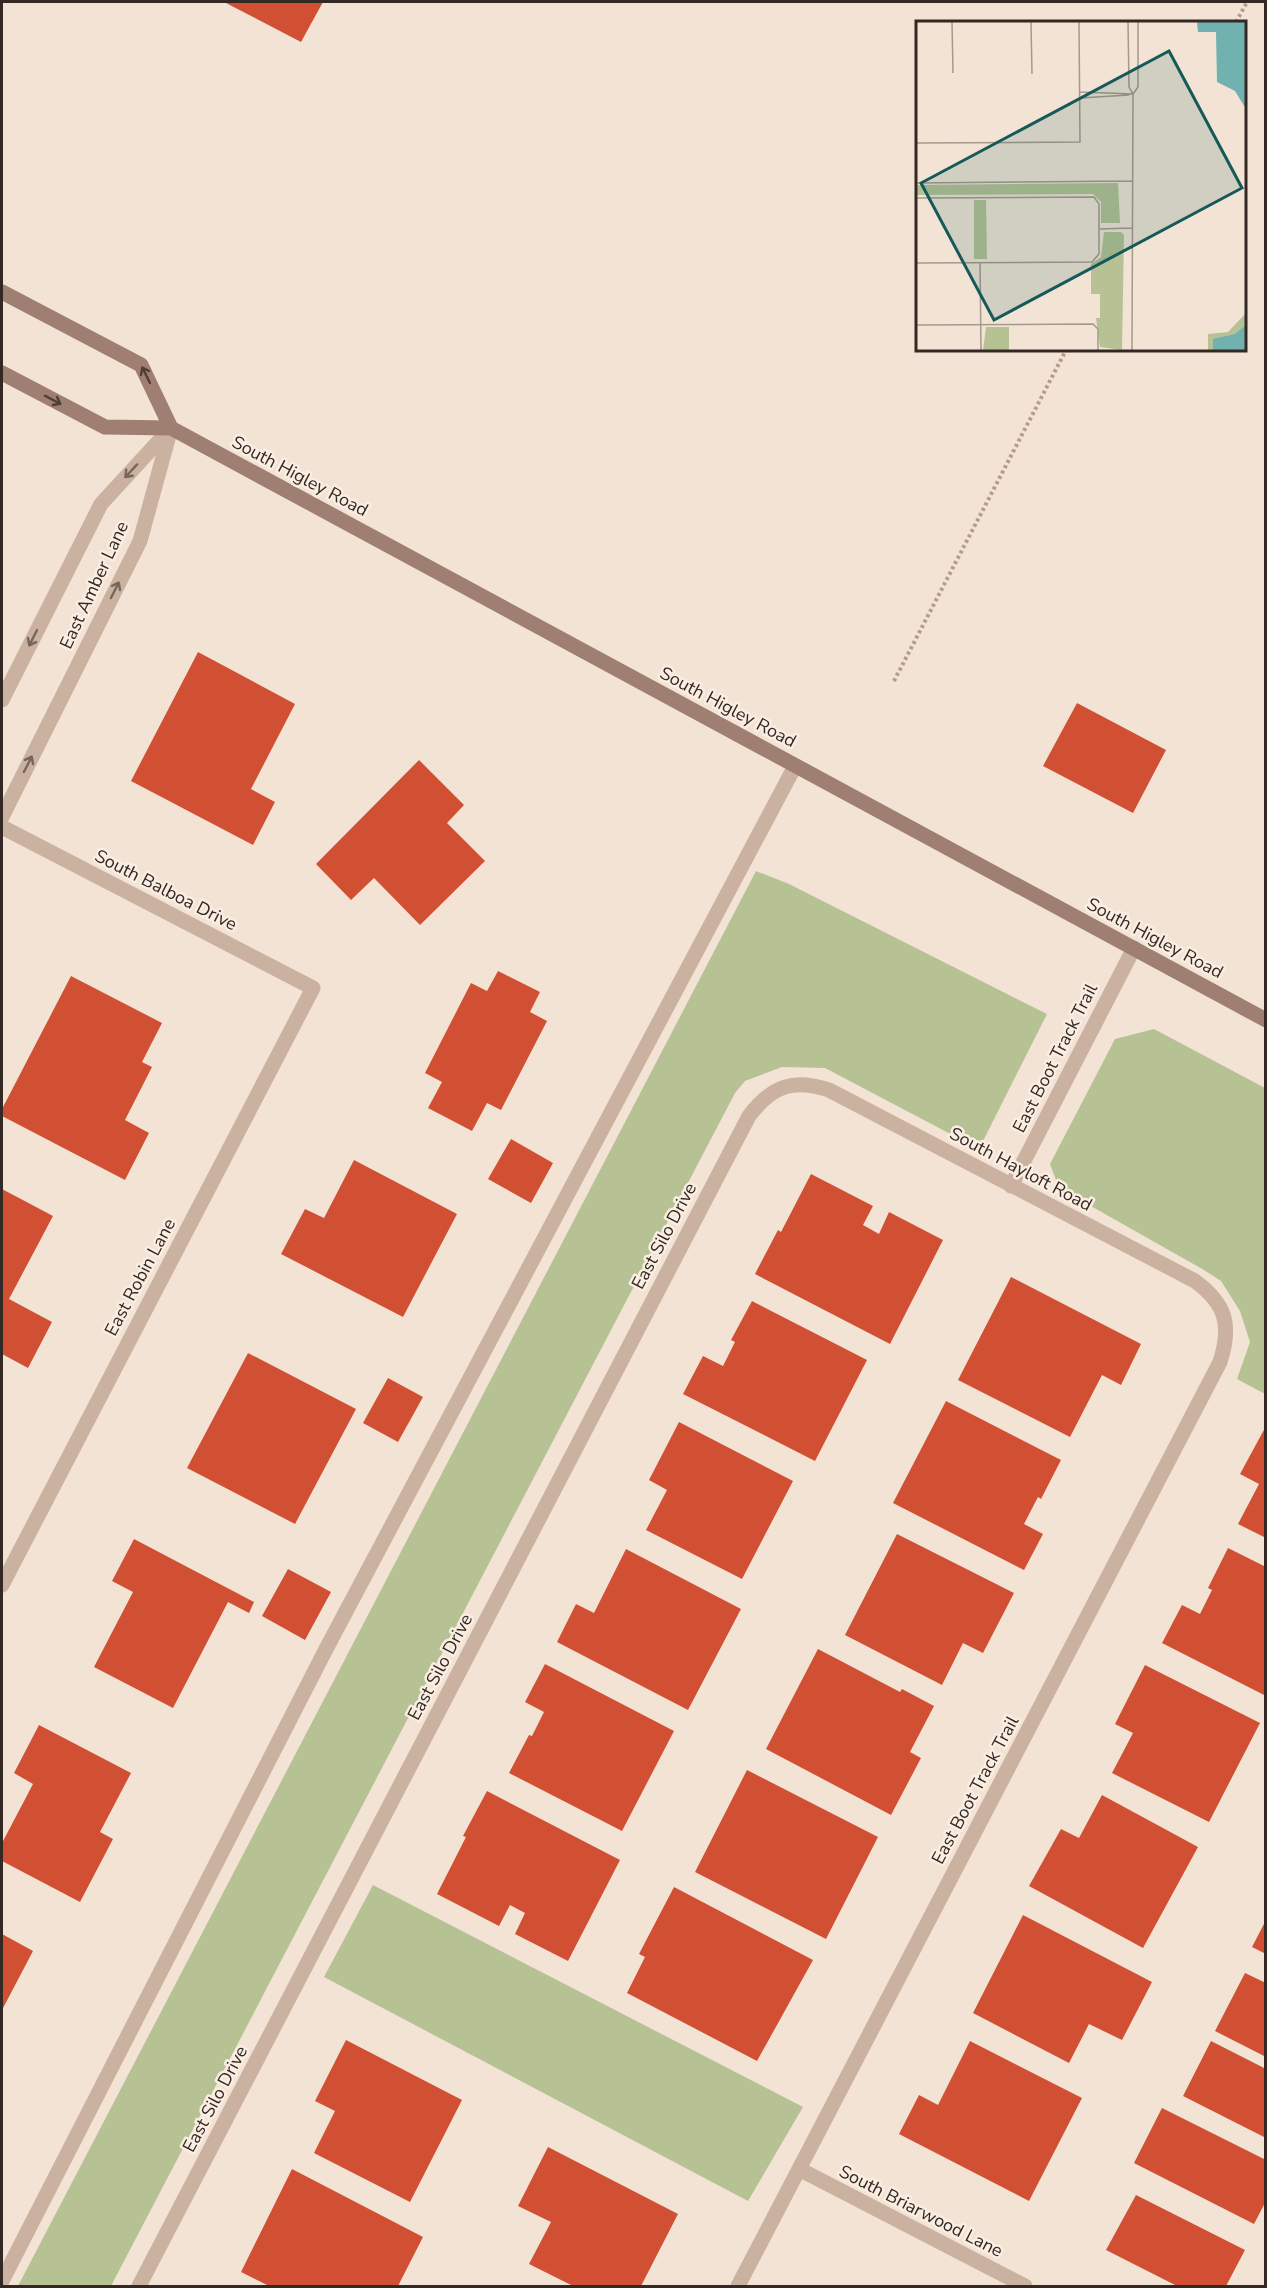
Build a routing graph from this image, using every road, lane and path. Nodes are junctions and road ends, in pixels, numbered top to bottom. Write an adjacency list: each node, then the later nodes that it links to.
1 (1247, 2): 2 (path)
2 (1237, 21)
3 (2, 292): 6 (main road, one-way to 3)
4 (1065, 351): 7 (path)
5 (2, 373): 6 (main road, South Higley Road, one-way to 6)
6 (171, 428): 8 (street, East Amber Lane, one-way to 8); 9 (main road, South Higley Road); 10 (street, East Amber Lane, one-way to 6)
7 (894, 681)
8 (2, 700)
9 (795, 765): 12 (main road, South Higley Road); 20 (street)
10 (2, 816)
11 (2, 827): 13 (street, South Balboa Drive)
12 (1134, 948): 14 (main road, South Higley Road); 16 (street, East Boot Track Trail)
13 (313, 988): 18 (street, East Robin Lane)
14 (1266, 1020)
15 (793, 1084): 16 (street, South Hayloft Road); 21 (street, East Silo Drive)
16 (1011, 1186): 17 (street, South Hayloft Road)
17 (1221, 1308): 19 (street, East Boot Track Trail)
18 (2, 1585)
19 (799, 2169): 22 (street, East Boot Track Trail); 23 (street, South Briarwood Lane)
20 (2, 2280)
21 (139, 2286)
22 (738, 2286)
23 (1024, 2286)

